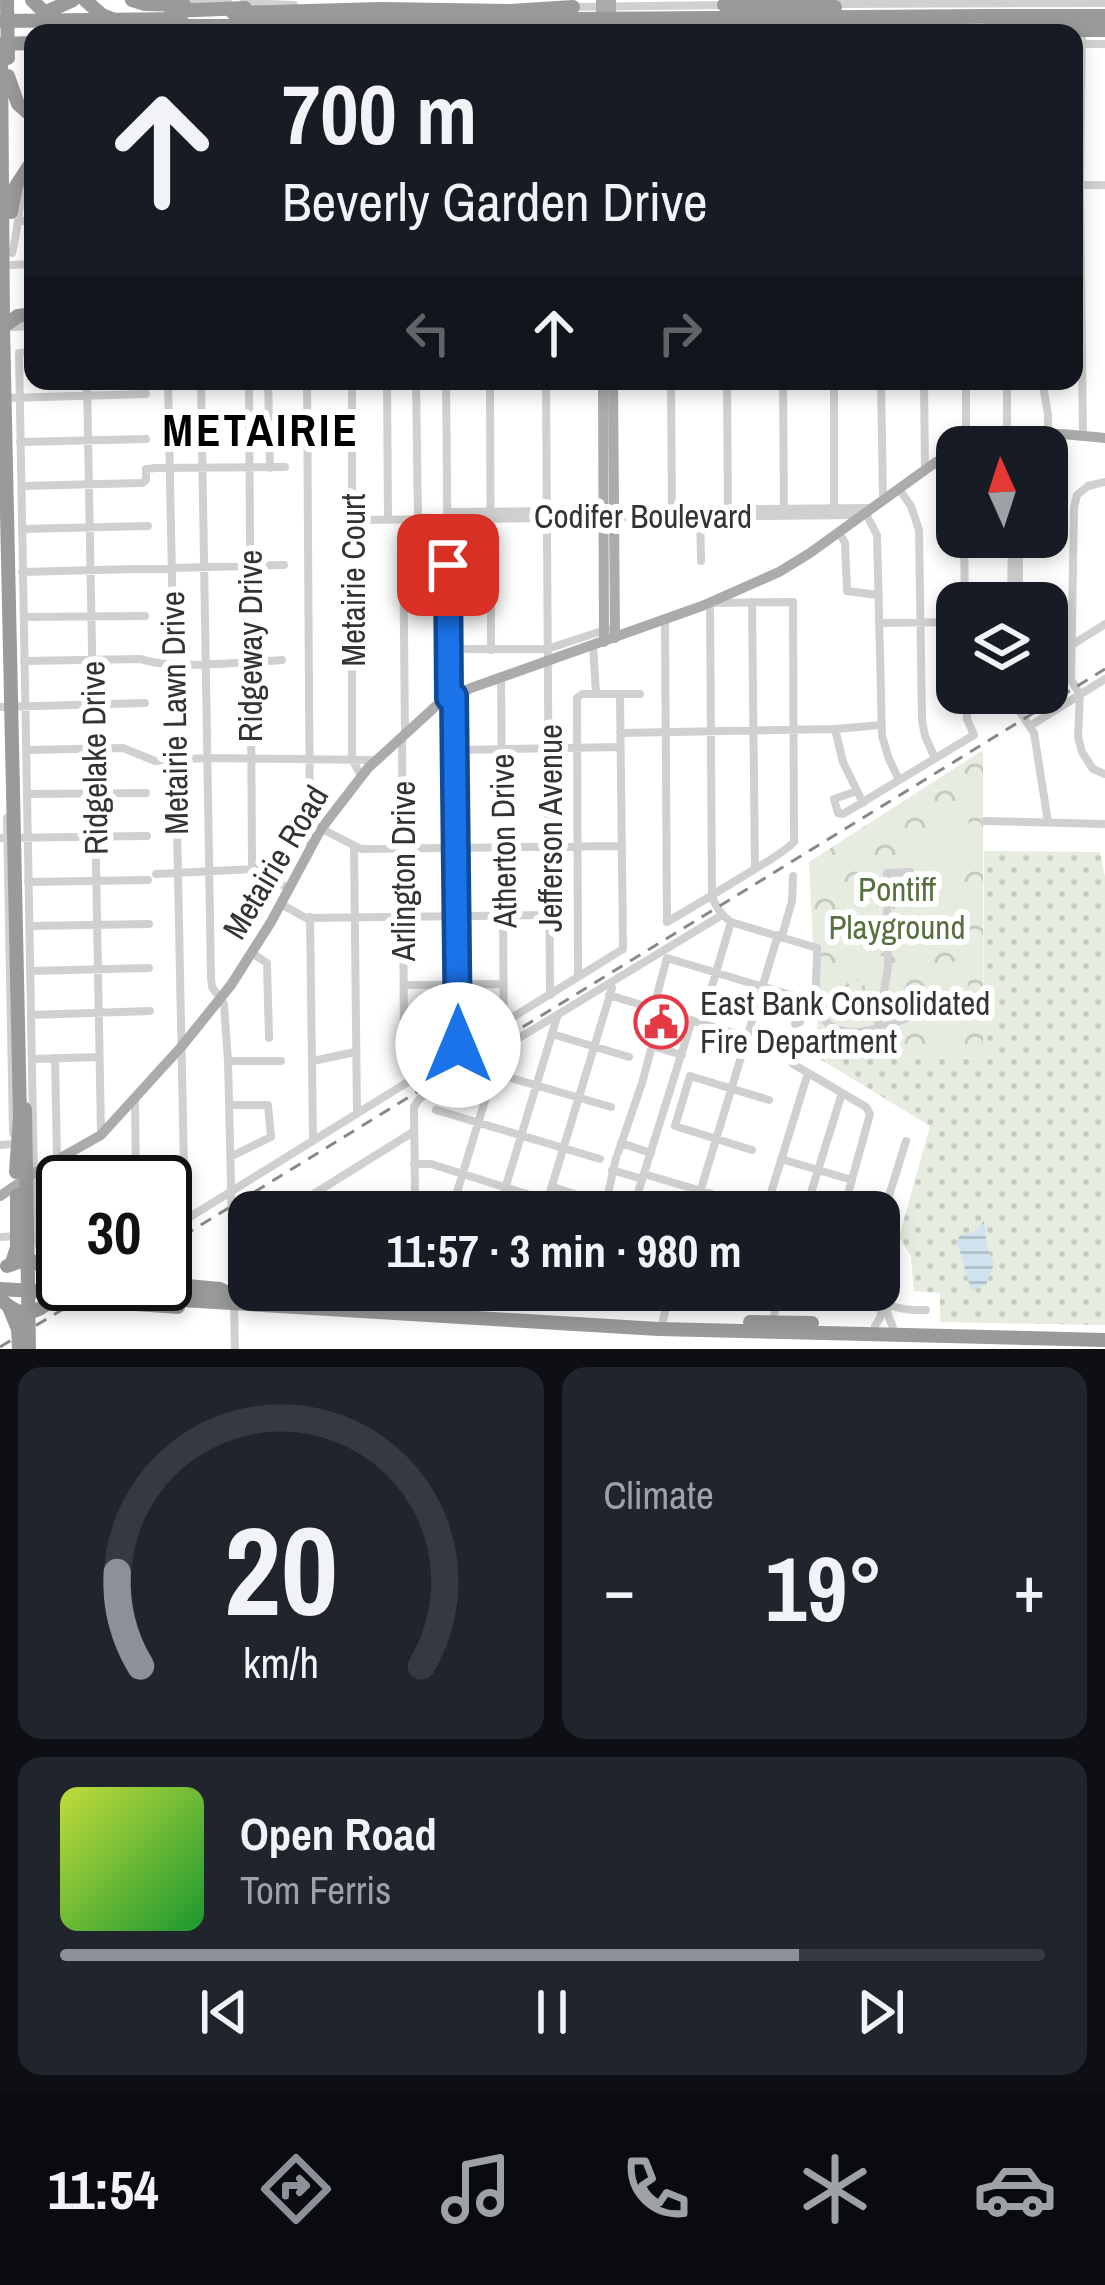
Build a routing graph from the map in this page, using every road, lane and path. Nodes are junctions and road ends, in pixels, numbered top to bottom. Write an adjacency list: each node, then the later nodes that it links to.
1 (7, 0): 40 (highway, bridge)
2 (32, 0): 34 (highway, bridge)
3 (73, 0): 27 (highway)
4 (85, 0): 35 (highway, bridge)
5 (135, 0): 26 (highway)
6 (173, 0): 7 (street)
7 (280, 2): 8 (street)
8 (305, 2): 9 (street)
9 (349, 2): 18 (street)
10 (724, 2): 11 (street); 22 (street); 28 (highway)
11 (781, 2): 12 (street)
12 (832, 2): 13 (street)
13 (876, 2): 14 (street)
14 (920, 2): 15 (street)
15 (963, 2): 16 (street)
16 (1048, 2): 17 (street)
17 (1085, 2): 23 (street)
18 (393, 3): 19 (street)
19 (435, 3): 20 (street)
20 (543, 3): 25 (street)
21 (606, 3): 24 (street); 25 (street)
22 (668, 3): 24 (street)
23 (1105, 3)
24 (633, 6): 38 (street)
25 (577, 7): 26 (highway, bridge); 37 (street)
26 (229, 10): 27 (highway); 31 (highway); 32 (highway)
27 (44, 13): 30 (highway)
28 (942, 16): 33 (highway); 39 (highway)
29 (1105, 16): 33 (highway, bridge)
30 (0, 18): 31 (highway); 42 (highway, bridge)
31 (137, 19): 32 (highway)
32 (417, 20): 36 (highway)
33 (986, 23)
34 (56, 24)
35 (124, 24)
36 (432, 24)
37 (594, 24)
38 (618, 24)
39 (711, 24)
40 (8, 76): 41 (highway); 42 (highway)
41 (24, 109)
42 (5, 126): 44 (highway); 46 (highway)
43 (24, 174): 46 (highway)
44 (1, 181): 48 (highway)
45 (24, 190): 46 (street)
46 (15, 217): 47 (street); 48 (highway)
47 (24, 219)
48 (4, 262): 49 (highway)
49 (6, 317): 50 (highway); 76 (highway)
50 (8, 353): 76 (highway)
51 (88, 390): 75 (street, Ridgelake Drive)
52 (168, 390): 89 (street, Metairie Lawn Drive)
53 (201, 390): 90 (street)
54 (249, 390): 91 (street, Ridgeway Drive)
55 (268, 390): 92 (street)
56 (307, 390): 182 (street)
57 (352, 390): 113 (street, Metairie Court)
58 (387, 390): 112 (street)
59 (416, 390): 111 (street)
60 (446, 390): 109 (street)
61 (490, 390): 105 (street)
62 (546, 390): 106 (street, Jefferson Avenue)
63 (608, 390): 107 (main road)
64 (671, 390): 108 (street)
65 (727, 390): 101 (street)
66 (783, 390): 102 (street)
67 (834, 390): 103 (street)
68 (881, 390): 100 (street)
69 (923, 390): 87 (street)
70 (966, 390): 77 (street)
71 (1006, 390): 78 (street)
72 (1042, 390): 79 (street)
73 (1082, 390): 81 (street)
74 (146, 394): 75 (street)
75 (88, 395): 76 (street); 83 (street, Ridgelake Drive)
76 (13, 397): 85 (highway)
77 (966, 426)
78 (1007, 426)
79 (1048, 426)
80 (1068, 434): 81 (main road)
81 (1083, 435): 82 (main road)
82 (1105, 438)
83 (88, 440): 84 (street); 85 (street); 96 (street, Ridgelake Drive)
84 (146, 440)
85 (10, 442): 97 (street); 126 (highway)
86 (936, 463): 87 (main road, Metairie Road)
87 (930, 466): 94 (street); 99 (main road, Metairie Road)
88 (285, 467): 92 (street)
89 (170, 468): 90 (street); 96 (street); 123 (street, Metairie Lawn Drive)
90 (202, 468): 91 (street); 124 (street)
91 (249, 468): 92 (street); 121 (street, Ridgeway Drive)
92 (270, 468)
93 (0, 469): 98 (street)
94 (936, 471)
95 (1105, 482): 140 (street)
96 (89, 484): 97 (street); 115 (street, Ridgelake Drive)
97 (22, 485): 116 (street)
98 (0, 486): 117 (street)
99 (899, 489): 100 (main road, Metairie Road); 136 (street)
100 (883, 500): 104 (main road, Metairie Road)
101 (728, 512): 102 (street, Codifer Boulevard); 108 (street, Codifer Boulevard); 110 (street, Codifer Boulevard)
102 (784, 512): 103 (street, Codifer Boulevard)
103 (834, 512): 104 (street, Codifer Boulevard)
104 (866, 512): 119 (main road, Metairie Road); 127 (street)
105 (490, 513): 106 (street, Codifer Boulevard); 109 (street, Codifer Boulevard); 142 (street)
106 (546, 513): 107 (street, Codifer Boulevard); 143 (street, Jefferson Avenue)
107 (609, 513): 108 (street, Codifer Boulevard); 139 (main road)
108 (672, 513): 110 (street, Codifer Boulevard)
109 (447, 515): 111 (street, Codifer Boulevard); 157 (street)
110 (700, 515): 120 (street)
111 (418, 518): 112 (street, Codifer Boulevard)
112 (388, 519): 113 (street, Codifer Boulevard)
113 (352, 520): 184 (street, Metairie Court)
114 (148, 526): 115 (street)
115 (90, 527): 116 (street); 125 (street, Ridgelake Drive)
116 (22, 529): 126 (street)
117 (1, 530): 126 (street)
118 (403, 532): 171 (street, Arlington Drive)
119 (838, 532): 127 (street); 129 (main road, Metairie Road)
120 (701, 561)
121 (249, 564): 122 (street); 124 (street); 149 (street, Ridgeway Drive)
122 (284, 565)
123 (172, 566): 124 (street); 125 (street); 150 (street, Metairie Lawn Drive)
124 (204, 566): 148 (street)
125 (91, 569): 126 (street); 130 (street, Ridgelake Drive)
126 (10, 572): 132 (street); 133 (street); 160 (highway)
127 (878, 595): 135 (street)
128 (752, 602): 129 (street); 166 (street); 168 (street)
129 (710, 603): 134 (main road, Metairie Road); 167 (street)
130 (92, 616): 131 (street); 132 (street); 144 (street, Ridgelake Drive)
131 (145, 616)
132 (24, 617): 147 (street)
133 (2, 618): 146 (street)
134 (664, 620): 139 (main road, Metairie Road); 169 (street)
135 (879, 623): 136 (street); 164 (street)
136 (922, 623): 137 (street); 183 (street)
137 (936, 623)
138 (1105, 624): 140 (street)
139 (606, 637): 143 (main road, Metairie Road); 143 (street); 154 (street)
140 (1072, 645): 153 (street)
141 (466, 649): 142 (street)
142 (491, 650): 143 (street)
143 (547, 655): 151 (main road, Metairie Road); 175 (street, Jefferson Avenue)
144 (93, 660): 147 (street); 150 (street); 159 (street, Ridgelake Drive)
145 (282, 660): 149 (street)
146 (2, 662): 160 (street)
147 (24, 662): 160 (street)
148 (206, 662): 149 (street); 150 (street); 180 (street)
149 (250, 662): 181 (street, Ridgeway Drive)
150 (173, 664): 186 (street, Metairie Lawn Drive)
151 (501, 677): 157 (main road, Metairie Road); 174 (street, Atherton Drive)
152 (1105, 679): 153 (street)
153 (1077, 691): 163 (street); 187 (street)
154 (596, 694): 155 (street); 176 (street)
155 (620, 694): 156 (street); 170 (street)
156 (640, 694)
157 (452, 697): 171 (main road, Metairie Road); 178 (street)
158 (145, 703): 159 (street)
159 (94, 704): 160 (street); 173 (street, Ridgelake Drive)
160 (12, 707): 177 (street); 179 (street); 202 (highway)
161 (967, 714): 183 (street)
162 (1022, 714): 163 (street)
163 (1028, 722): 197 (street)
164 (880, 724): 165 (street); 189 (street)
165 (835, 729): 166 (street); 190 (street)
166 (794, 730): 168 (street); 212 (street)
167 (710, 731): 168 (street); 169 (street); 220 (street)
168 (754, 731): 212 (street)
169 (665, 732): 170 (street); 220 (street)
170 (620, 733): 172 (street)
171 (404, 734): 185 (main road, Metairie Road); 210 (street, Arlington Drive)
172 (620, 747): 176 (street); 204 (street)
173 (94, 748): 177 (street); 186 (street); 191 (street, Ridgelake Drive)
174 (502, 748): 175 (street); 178 (street); 207 (street, Atherton Drive)
175 (550, 748): 176 (street); 208 (street, Jefferson Avenue)
176 (577, 748): 203 (street)
177 (27, 750): 193 (street)
178 (456, 750): 206 (street)
179 (3, 751): 194 (street)
180 (208, 758): 181 (street); 186 (street); 214 (street)
181 (250, 758): 182 (street); 211 (street, Ridgeway Drive)
182 (310, 758): 184 (street); 209 (street)
183 (935, 758): 189 (street)
184 (352, 759): 185 (street); 188 (street)
185 (376, 760): 188 (main road, Metairie Road)
186 (176, 761): 215 (street, Metairie Lawn Drive)
187 (1105, 774)
188 (362, 776): 199 (main road, Metairie Road)
189 (899, 781): 195 (street)
190 (857, 791): 195 (street); 195 (street)
191 (94, 793): 192 (street); 193 (street); 201 (street, Ridgelake Drive)
192 (146, 793)
193 (27, 794): 202 (street)
194 (3, 795): 202 (street)
195 (863, 803)
196 (985, 821): 197 (street)
197 (1048, 822): 198 (street)
198 (1105, 824)
199 (321, 829): 205 (street); 209 (main road, Metairie Road)
200 (148, 836): 201 (street)
201 (95, 837): 202 (street); 217 (street, Ridgelake Drive)
202 (14, 838): 218 (highway)
203 (578, 846): 204 (street); 208 (street); 239 (street)
204 (621, 846): 239 (street)
205 (356, 847): 210 (street); 224 (street)
206 (456, 847): 207 (street); 210 (street); 226 (street)
207 (503, 847): 208 (street); 227 (street, Atherton Drive)
208 (550, 847): 222 (street, Jefferson Avenue)
209 (310, 848): 219 (main road, Metairie Road)
210 (403, 848): 225 (street, Arlington Drive)
211 (254, 869): 214 (street); 219 (street)
212 (755, 869): 220 (street)
213 (910, 872): 259 (street)
214 (210, 873): 215 (street); 246 (street)
215 (177, 874): 217 (street); 264 (street, Metairie Lawn Drive)
216 (793, 876): 232 (street)
217 (96, 881): 218 (street); 230 (street, Ridgelake Drive)
218 (15, 886): 229 (highway)
219 (290, 889): 221 (main road, Metairie Road)
220 (712, 895): 223 (street)
221 (281, 904): 228 (street); 233 (main road, Metairie Road)
222 (550, 915): 227 (street); 245 (street, Jefferson Avenue)
223 (724, 915): 232 (street); 234 (street); 238 (street)
224 (354, 916): 225 (street); 228 (street); 268 (street)
225 (404, 916): 226 (street); 242 (street, Arlington Drive)
226 (458, 916): 227 (street); 240 (street)
227 (504, 916): 241 (street, Atherton Drive)
228 (310, 917): 277 (street)
229 (15, 924): 230 (street); 237 (highway)
230 (97, 925): 231 (street); 236 (street, Ridgelake Drive)
231 (149, 925)
232 (780, 936): 243 (street); 247 (street)
233 (251, 953): 246 (main road, Metairie Road); 262 (street)
234 (666, 954): 238 (street); 244 (street); 249 (street)
235 (149, 968): 236 (street)
236 (98, 969): 237 (street); 251 (street, Ridgelake Drive)
237 (16, 971): 252 (street); 253 (street); 260 (highway); 292 (highway)
238 (716, 972): 243 (street); 255 (street)
239 (578, 976): 245 (street)
240 (458, 985): 241 (street); 242 (street); 269 (street)
241 (504, 985): 256 (street, Atherton Drive)
242 (404, 986): 282 (street, Arlington Drive)
243 (761, 986): 247 (street); 263 (street)
244 (609, 990): 249 (street); 254 (street); 265 (street)
245 (550, 994): 256 (street)
246 (220, 998): 264 (main road, Metairie Road); 275 (street)
247 (812, 1001): 258 (street); 259 (street)
248 (937, 1005): 259 (street)
249 (652, 1009): 255 (street); 257 (street)
250 (150, 1011): 251 (street)
251 (99, 1013): 253 (street); 271 (street, Ridgelake Drive)
252 (5, 1015): 278 (street)
253 (31, 1015): 274 (street)
254 (557, 1015): 261 (street); 267 (street)
255 (696, 1022): 263 (street); 270 (street)
256 (505, 1024): 267 (street, Atherton Drive); 269 (street)
257 (649, 1024)
258 (795, 1024)
259 (878, 1028)
260 (18, 1034): 278 (highway); 292 (highway)
261 (552, 1034): 265 (street); 283 (street)
262 (269, 1037)
263 (746, 1037): 266 (street); 284 (street)
264 (182, 1046): 286 (main road, Metairie Road); 342 (street, Metairie Lawn Drive)
265 (594, 1047): 272 (street); 287 (street)
266 (785, 1049)
267 (500, 1050): 280 (street, Atherton Drive); 296 (street)
268 (355, 1052): 277 (street); 294 (street)
269 (458, 1052): 282 (street)
270 (682, 1055): 306 (street); 307 (street)
271 (99, 1057): 273 (street); 297 (street, Ridgelake Drive)
272 (629, 1057)
273 (55, 1058): 274 (street); 308 (street)
274 (32, 1059): 317 (street)
275 (228, 1061): 276 (street); 290 (street)
276 (281, 1061)
277 (313, 1061): 300 (street)
278 (7, 1063): 292 (street)
279 (793, 1064): 281 (street)
280 (494, 1073): 283 (street); 295 (street, Atherton Drive)
281 (808, 1073): 285 (street); 313 (street)
282 (413, 1079): 294 (street)
283 (536, 1085): 287 (street); 298 (street)
284 (731, 1088): 289 (street); 299 (street); 299 (street)
285 (842, 1093): 316 (street); 320 (street)
286 (134, 1097): 297 (main road, Metairie Road); 310 (street)
287 (578, 1097): 291 (street); 304 (street)
288 (0, 1100): 292 (street)
289 (769, 1100)
290 (230, 1105): 311 (street); 311 (street)
291 (611, 1107)
292 (20, 1110): 303 (street); 347 (highway, bridge); 349 (highway, bridge); 370 (highway, bridge)
293 (436, 1110): 295 (street)
294 (357, 1113): 300 (street)
295 (478, 1123): 298 (street); 318 (street, Atherton Drive)
296 (413, 1132): 314 (street); 328 (street)
297 (101, 1135): 309 (main road, Metairie Road)
298 (522, 1136): 304 (street); 321 (street)
299 (716, 1139): 305 (street); 324 (street)
300 (313, 1140): 327 (street)
301 (906, 1141): 341 (street)
302 (0, 1144): 303 (street)
303 (13, 1144): 323 (street)
304 (564, 1148): 312 (street); 322 (street)
305 (752, 1150)
306 (618, 1151): 307 (street); 315 (street)
307 (651, 1153): 319 (street)
308 (57, 1155)
309 (66, 1155)
310 (136, 1155)
311 (232, 1156): 326 (street)
312 (600, 1159)
313 (781, 1159): 316 (street); 338 (street)
314 (414, 1164): 318 (street); 329 (street)
315 (612, 1170): 319 (street); 335 (street)
316 (818, 1170): 320 (street); 339 (street)
317 (34, 1173): 323 (main road, Metairie Road); 325 (street)
318 (463, 1173): 321 (street); 330 (street, Atherton Drive)
319 (643, 1176): 324 (street); 336 (street)
320 (852, 1180): 340 (street)
321 (506, 1186): 331 (street); 332 (street)
322 (553, 1187): 333 (street); 334 (street)
323 (14, 1188): 343 (main road, Metairie Road); 344 (street)
324 (700, 1190): 337 (street)
325 (34, 1191): 345 (street)
326 (232, 1191)
327 (233, 1191)
328 (318, 1191)
329 (414, 1191)
330 (458, 1191)
331 (504, 1191)
332 (520, 1191)
333 (552, 1191)
334 (565, 1191)
335 (608, 1191)
336 (638, 1191)
337 (703, 1191)
338 (771, 1191)
339 (812, 1191)
340 (849, 1191)
341 (890, 1191)
342 (228, 1194)
343 (0, 1196)
344 (14, 1236): 345 (street); 346 (street); 349 (street)
345 (35, 1236)
346 (0, 1237)
347 (36, 1248)
348 (36, 1263): 349 (highway, bridge)
349 (3, 1283): 351 (highway); 353 (highway); 355 (highway, bridge); 370 (highway, bridge)
350 (192, 1291): 353 (highway)
351 (228, 1292)
352 (228, 1293): 353 (highway)
353 (205, 1294): 354 (highway, bridge)
354 (192, 1306)
355 (36, 1309)
356 (900, 1309): 357 (street)
357 (926, 1310)
358 (41, 1311): 370 (highway, bridge)
359 (238, 1311): 371 (street)
360 (451, 1311): 365 (highway)
361 (665, 1311): 365 (street)
362 (777, 1311): 367 (street)
363 (883, 1311): 366 (street)
364 (887, 1311): 368 (street)
365 (662, 1324): 367 (highway)
366 (875, 1326): 367 (highway); 368 (highway)
367 (772, 1327): 368 (highway)
368 (894, 1331): 369 (highway)
369 (1105, 1336)
370 (26, 1349)
371 (235, 1349)

